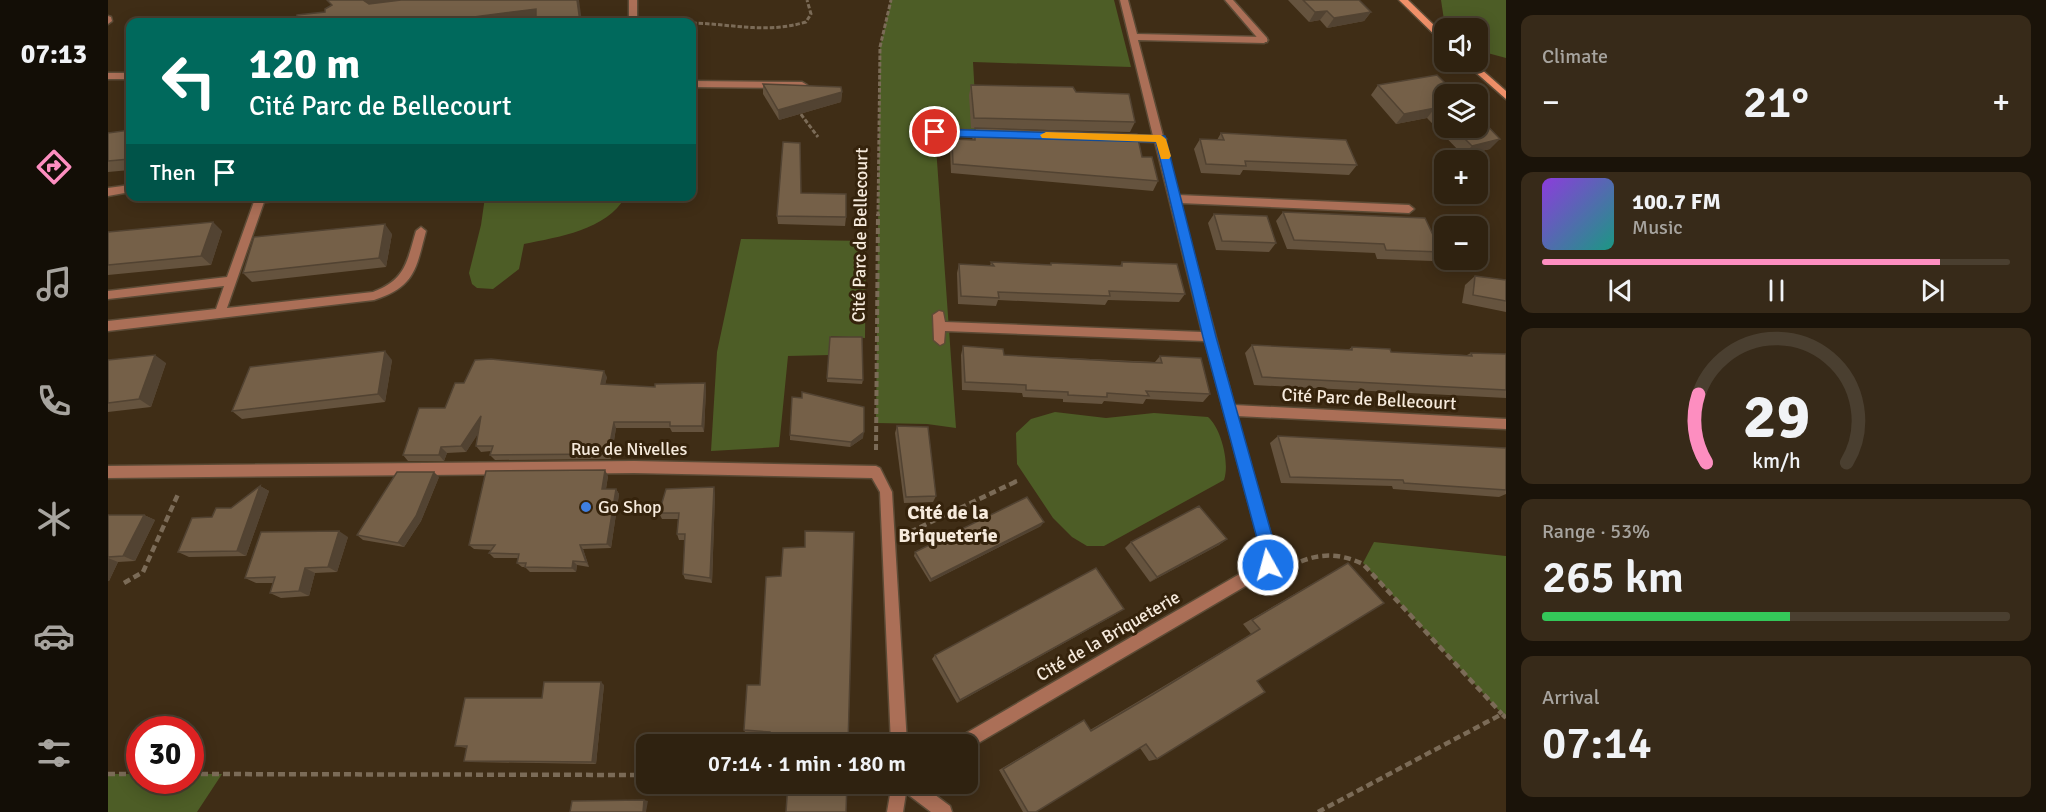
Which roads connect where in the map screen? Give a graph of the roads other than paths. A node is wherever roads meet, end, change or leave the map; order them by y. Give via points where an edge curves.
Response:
1 (633, 0) edge
2 (1124, 0) edge
3 (1229, 0) edge
4 (1403, 0) edge
5 (633, 18) edge
6 (1434, 29) edge
7 (1133, 37) junction
8 (1479, 72) edge
9 (108, 76) edge
10 (126, 76) edge
11 (696, 84) edge
12 (801, 85) edge
13 (1506, 96) edge
14 (934, 121) dead end
15 (935, 132) junction
16 (1000, 134) edge
17 (1115, 137) edge
18 (1161, 139) junction
19 (936, 144) dead end
20 (126, 190) edge
21 (108, 192) edge
22 (1176, 199) junction
23 (259, 201) edge
24 (1409, 209) dead end
25 (421, 231) dead end
26 (231, 281) junction
27 (108, 295) edge
28 (220, 313) junction
29 (108, 326) edge
30 (1209, 337) junction
31 (940, 340) dead end
32 (1231, 410) junction
33 (1506, 424) edge
34 (108, 472) edge
35 (898, 734) edge
36 (978, 734) edge
37 (898, 794) edge
38 (920, 794) edge
39 (895, 812) edge
40 (944, 812) edge

1 - 5 street
2 - 7 street
3 - 7 street via 1264,40
4 - 6 main road
7 - 18 street
8 - 13 main road
9 - 10 street
11 - 12 street
14 - 15 street
15 - 16 street
15 - 19 street
17 - 18 street
18 - 22 street
20 - 21 street
22 - 24 street
22 - 30 street
23 - 26 street
25 - 28 street via 410,272 390,291
26 - 27 street
26 - 28 street
28 - 29 street
30 - 31 street via 939,320
30 - 32 street
32 - 33 street, Cité Parc de Bellecourt
32 - 36 street, Cité de la Briqueterie via 1270,557 1268,565
34 - 35 street, Rue de Nivelles via 634,467 876,472 886,492
37 - 39 street
38 - 40 street

